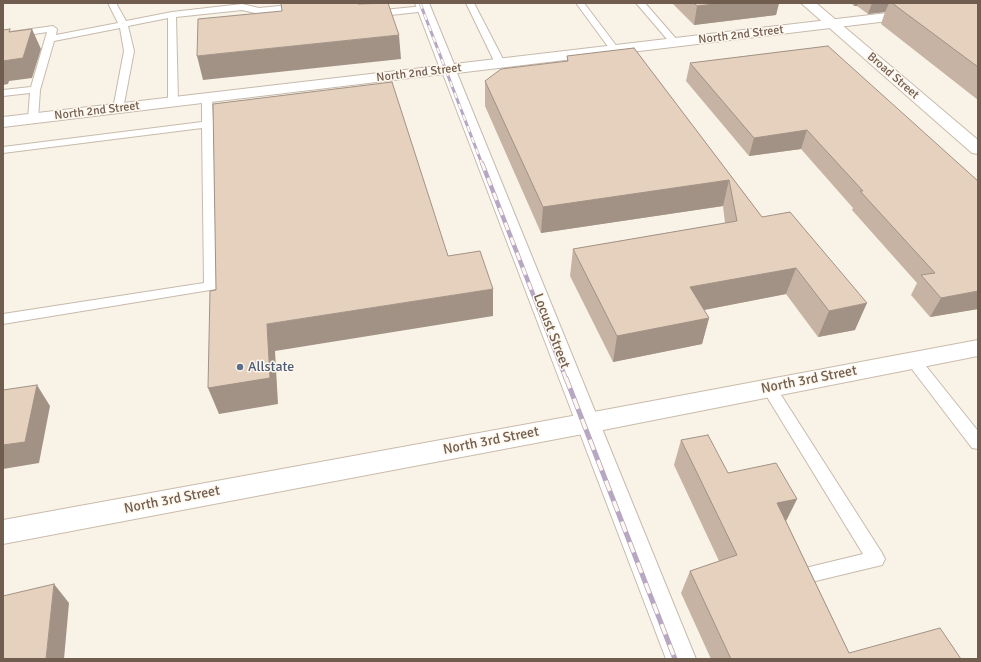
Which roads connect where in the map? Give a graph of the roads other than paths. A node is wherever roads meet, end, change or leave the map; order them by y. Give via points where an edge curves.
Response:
1 (112, 3) edge
2 (470, 3) edge
3 (580, 3) edge
4 (640, 3) edge
5 (808, 3) edge
6 (423, 6) edge
7 (306, 7) edge
8 (925, 13) edge
9 (367, 14) edge
10 (172, 15) junction
11 (122, 24) junction
12 (834, 25) junction
13 (3, 36) edge
14 (50, 39) junction
15 (675, 43) junction
16 (615, 50) junction
17 (500, 63) junction
18 (448, 69) junction
19 (35, 90) junction
20 (3, 93) edge
21 (208, 98) junction
22 (173, 102) junction
23 (118, 108) junction
24 (33, 118) junction
25 (3, 122) edge
26 (224, 122) edge
27 (208, 124) junction
28 (978, 148) edge
29 (3, 150) edge
30 (3, 319) edge
31 (978, 348) edge
32 (913, 360) junction
33 (769, 388) junction
34 (587, 423) junction
35 (978, 443) edge
36 (3, 532) edge
37 (803, 576) edge
38 (681, 659) edge

1 - 11 lane
2 - 17 lane
3 - 16 lane
4 - 15 lane
5 - 12 street, Broad Street
6 - 9 lane
6 - 18 street, Locust Street
7 - 10 lane via 260,14 242,7
8 - 12 street, North 2nd Street
10 - 11 lane
10 - 22 lane
11 - 14 lane
11 - 23 lane via 129,51
12 - 15 street, North 2nd Street
12 - 28 street, Broad Street
13 - 14 lane via 53,29
14 - 19 lane
15 - 16 street, North 2nd Street
16 - 17 street, North 2nd Street
17 - 18 street, North 2nd Street
18 - 21 street, North 2nd Street
18 - 34 street, Locust Street
19 - 20 lane
19 - 24 lane
21 - 22 street, North 2nd Street
21 - 27 lane
22 - 23 street, North 2nd Street
23 - 24 street, North 2nd Street
24 - 25 street, North 2nd Street
26 - 27 lane
27 - 29 lane
27 - 30 lane via 211,286
31 - 32 street, North 3rd Street
32 - 33 street, North 3rd Street
32 - 35 lane
33 - 34 street, North 3rd Street
33 - 37 lane via 876,559
34 - 36 street, North 3rd Street
34 - 38 street, Locust Street

